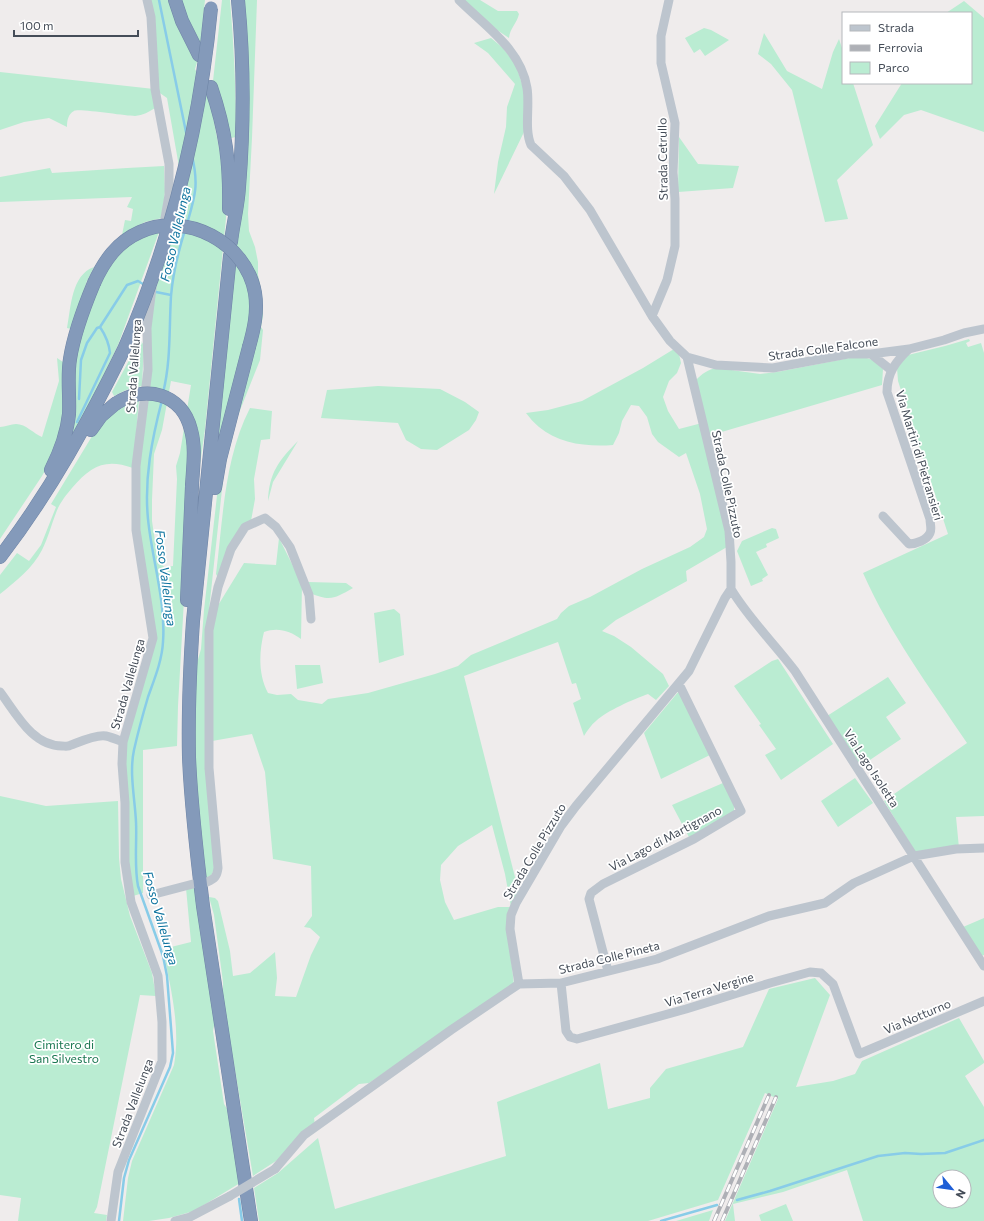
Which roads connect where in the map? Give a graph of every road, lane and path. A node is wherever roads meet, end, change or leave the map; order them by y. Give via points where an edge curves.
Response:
1 (147, 0) edge
2 (175, 0) edge
3 (238, 0) edge
4 (459, 0) edge
5 (669, 0) edge
6 (211, 4) edge
7 (199, 55) dead end
8 (211, 87) dead end
9 (230, 256) dead end
10 (652, 316) junction
11 (984, 329) edge
12 (909, 349) junction
13 (871, 354) junction
14 (687, 357) junction
15 (891, 370) junction
16 (60, 469) junction
17 (44, 494) junction
18 (883, 516) dead end
19 (204, 518) junction
20 (0, 557) edge
21 (731, 589) junction
22 (311, 619) dead end
23 (191, 652) junction
24 (679, 684) junction
25 (0, 692) edge
26 (123, 742) junction
27 (984, 848) edge
28 (914, 856) junction
29 (207, 882) dead end
30 (193, 884) dead end
31 (151, 895) dead end
32 (984, 966) edge
33 (608, 972) junction
34 (561, 983) junction
35 (519, 984) junction
36 (984, 1001) edge
37 (859, 1054) joint
38 (111, 1221) edge
39 (175, 1221) edge
40 (251, 1221) edge

1 - 26 street, Strada Vallelunga via 151,17 155,89 169,164 169,195 147,328 148,370 136,466 136,530 153,638
2 - 7 highway
3 - 8 highway via 242,54 242,118 239,188 231,239 227,148
4 - 10 street via 499,38 518,62 527,88 531,145 564,176 590,210
5 - 10 street, Strada Cetrullo via 660,43 661,63 674,123 675,246 667,280
6 - 16 highway, bridge via 201,88 180,186 149,286 125,347
9 - 19 highway
10 - 14 street via 670,341
11 - 12 street, Strada Colle Falcone
12 - 13 street, Strada Colle Falcone
12 - 15 street, Via Martiri di Pietransieri
13 - 14 street, Strada Colle Falcone via 848,354 773,368 716,365
13 - 15 street
14 - 21 street, Strada Colle Pizzuto via 728,530
15 - 18 street, Via Martiri di Pietransieri via 887,392 930,519 931,531 923,540 909,544
16 - 17 highway
16 - 23 highway, bridge via 72,461 101,416 115,404 132,395 148,393 164,397 180,408 188,420 194,452 184,644
17 - 19 highway, bridge via 43,484 57,458 67,426 71,352 94,282 108,256 139,232 179,225 205,233 234,252 251,279 255,292 256,314 249,347 217,472 212,510
17 - 20 highway
19 - 23 highway
21 - 24 street, Strada Colle Pizzuto via 699,653
21 - 28 street, Via Lago Isoletta via 741,607 780,650 795,671
22 - 29 street via 309,595 304,581 290,547 276,527 265,518 245,526 231,549 218,587 209,630 209,768 218,868 217,875
23 - 40 highway via 190,758 197,854
24 - 33 street, Via Lago di Martignano via 741,811 694,839 590,893
24 - 35 street, Strada Colle Pizzuto via 561,826 516,903 511,915 510,929
25 - 26 street via 32,733 44,743 69,746 105,735
26 - 38 street, Strada Vallelunga via 125,862 131,902 158,976 162,1061 118,1172
27 - 28 street, Strada Colle Pineta via 956,849
28 - 32 street, Via Lago Isoletta
28 - 33 street, Strada Colle Pineta via 854,883 825,903 769,916 657,959
30 - 31 street
33 - 34 street, Strada Colle Pineta
34 - 35 street, Strada Colle Pineta
34 - 37 street, Via Terra Vergine via 566,1031 570,1037 577,1039 810,972 821,973 833,984
35 - 39 street, bridge via 304,1135 275,1169 190,1217
36 - 37 street, Via Notturno

